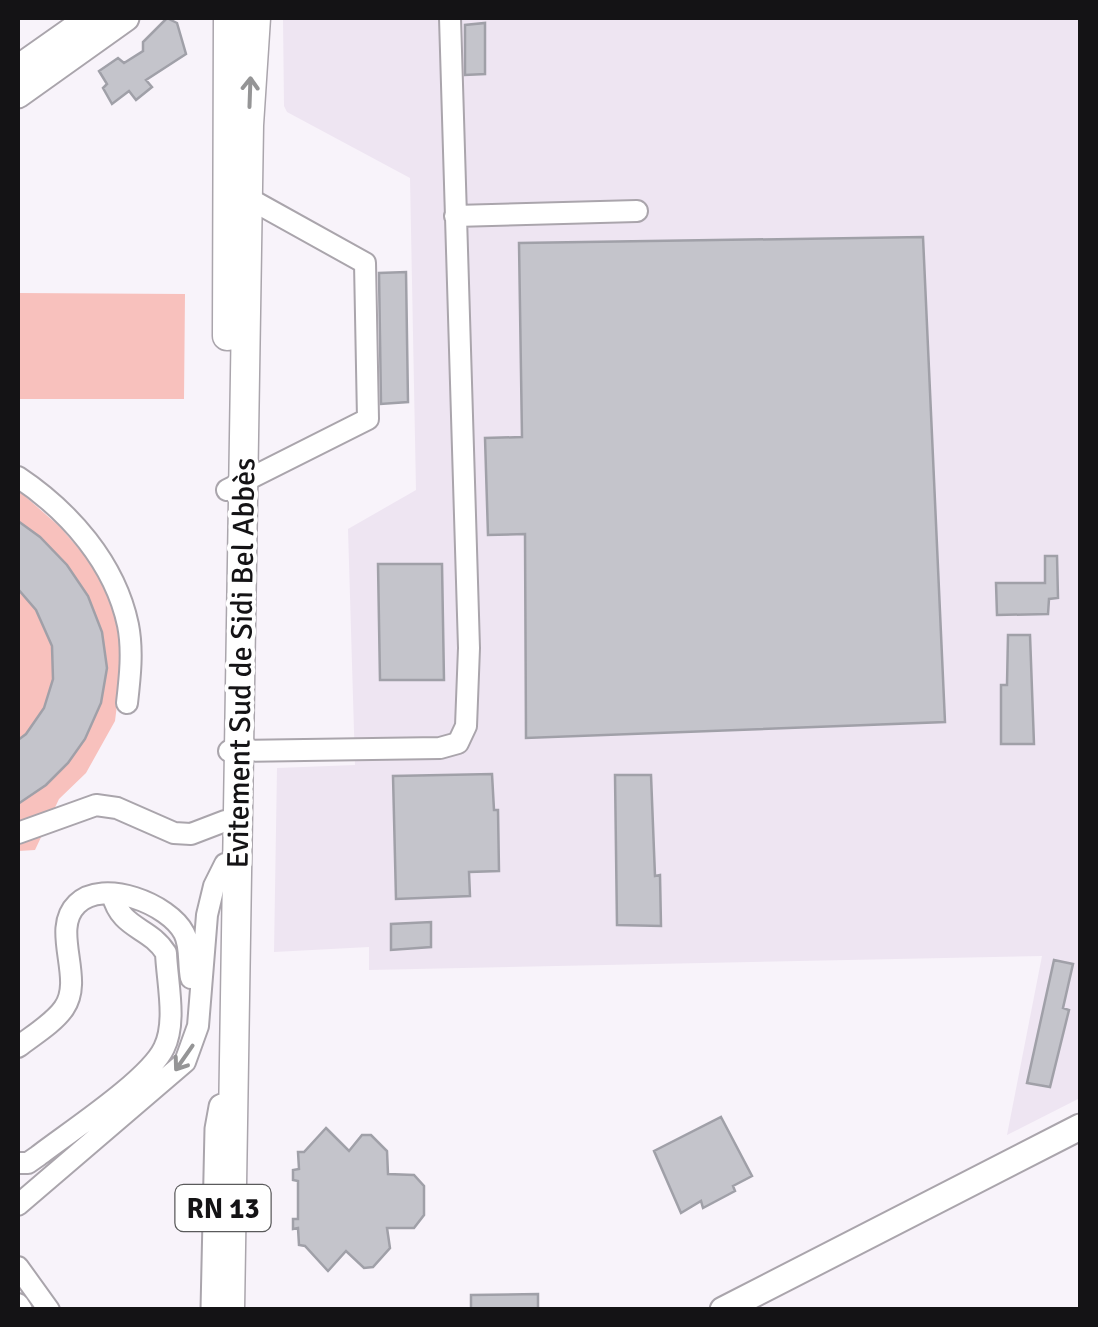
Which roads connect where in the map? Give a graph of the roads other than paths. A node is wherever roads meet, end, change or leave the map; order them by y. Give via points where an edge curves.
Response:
1 (126, 18) edge
2 (228, 18) edge
3 (256, 18) edge
4 (450, 18) edge
5 (86, 24) edge
6 (47, 61) junction
7 (18, 68) edge
8 (18, 95) edge
9 (238, 193) junction
10 (638, 211) dead end
11 (454, 216) junction
12 (18, 477) edge
13 (235, 486) junction
14 (127, 703) dead end
15 (233, 751) junction
16 (18, 833) edge
17 (230, 843) junction
18 (112, 894) junction
19 (200, 998) junction
20 (18, 1047) edge
21 (229, 1105) junction
22 (1080, 1127) edge
23 (18, 1163) edge
24 (18, 1204) edge
25 (18, 1267) edge
26 (49, 1310) edge
27 (214, 1310) edge
28 (222, 1310) edge
29 (230, 1310) edge
30 (238, 1310) edge
31 (723, 1310) edge

1 - 5 main road
2 - 9 highway, Evitement Sud de Sidi Bel Abbès
9 -> 3 highway, Evitement Sud de Sidi Bel Abbès
4 - 11 street
5 - 6 main road
6 - 7 main road
6 - 8 main road
9 - 13 highway, Evitement Sud de Sidi Bel Abbès
9 - 13 street via 365,263 368,418
10 - 11 street
11 - 15 street via 466,726 458,743 440,748
12 - 14 street via 72,524 115,583 128,626
13 - 15 highway, Evitement Sud de Sidi Bel Abbès
15 - 17 highway, Evitement Sud de Sidi Bel Abbès
16 - 17 street via 96,806 118,808 174,833
17 - 19 street via 207,916
17 - 21 highway, Evitement Sud de Sidi Bel Abbès
18 - 19 street via 147,902 177,924
18 - 20 street via 73,908 70,997
18 - 23 street via 116,912 166,954 165,1047 68,1133
19 -> 24 street via 185,1062
21 - 27 main road via 218,1130
21 - 28 highway, RN 13
21 - 29 highway, Evitement Sud de Sidi Bel Abbès
21 - 30 main road via 240,1134
22 - 31 main road
25 - 26 street

